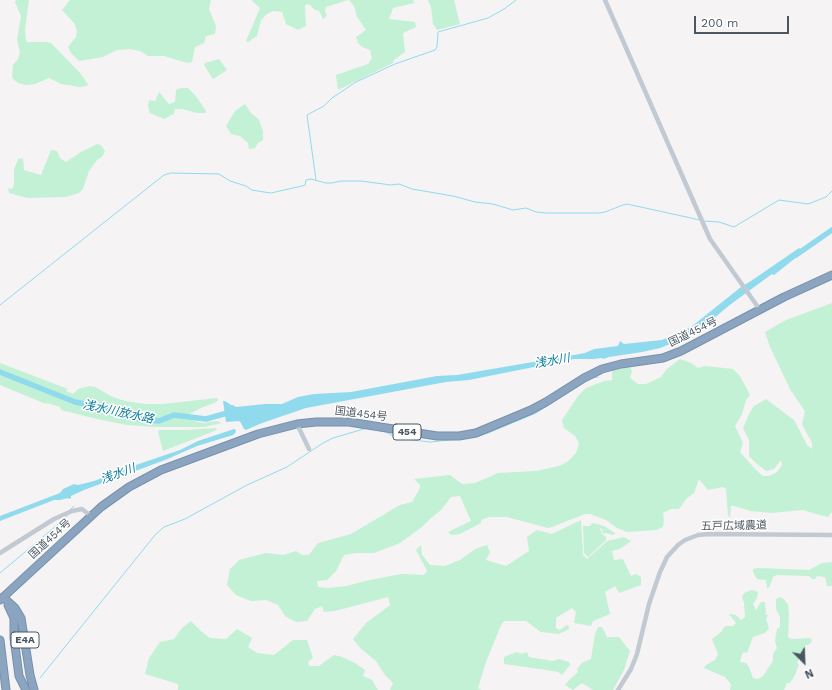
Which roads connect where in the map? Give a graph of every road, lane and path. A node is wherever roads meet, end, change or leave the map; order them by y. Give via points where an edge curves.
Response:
1 (605, 0) edge
2 (832, 275) edge
3 (760, 310) junction
4 (297, 424) junction
5 (309, 449) dead end
6 (91, 516) junction
7 (832, 534) edge
8 (0, 553) edge
9 (1, 598) edge
10 (0, 640) edge
11 (2, 661) edge
12 (5, 690) edge
13 (26, 690) edge
14 (34, 690) edge
15 (618, 690) edge

1 - 3 street via 710,239
2 - 3 highway, 国道454号 / 454
3 - 4 highway, 国道454号 / 454 via 672,355 597,371 531,410 476,432 459,436 437,436 349,422
4 - 5 street
4 - 6 highway, 国道454号 / 454 via 258,434 161,470 129,487
6 - 8 street via 82,509 72,511 54,519
6 - 9 highway, 国道454号 / 454
7 - 15 street, 五戸広域農道 via 709,534 698,535 678,545 667,557 660,572 631,669
9 - 13 highway, E4A via 14,618 18,672
9 - 14 highway, E4A via 12,605 21,618
10 - 11 highway, E4A
11 - 12 highway, E4A

